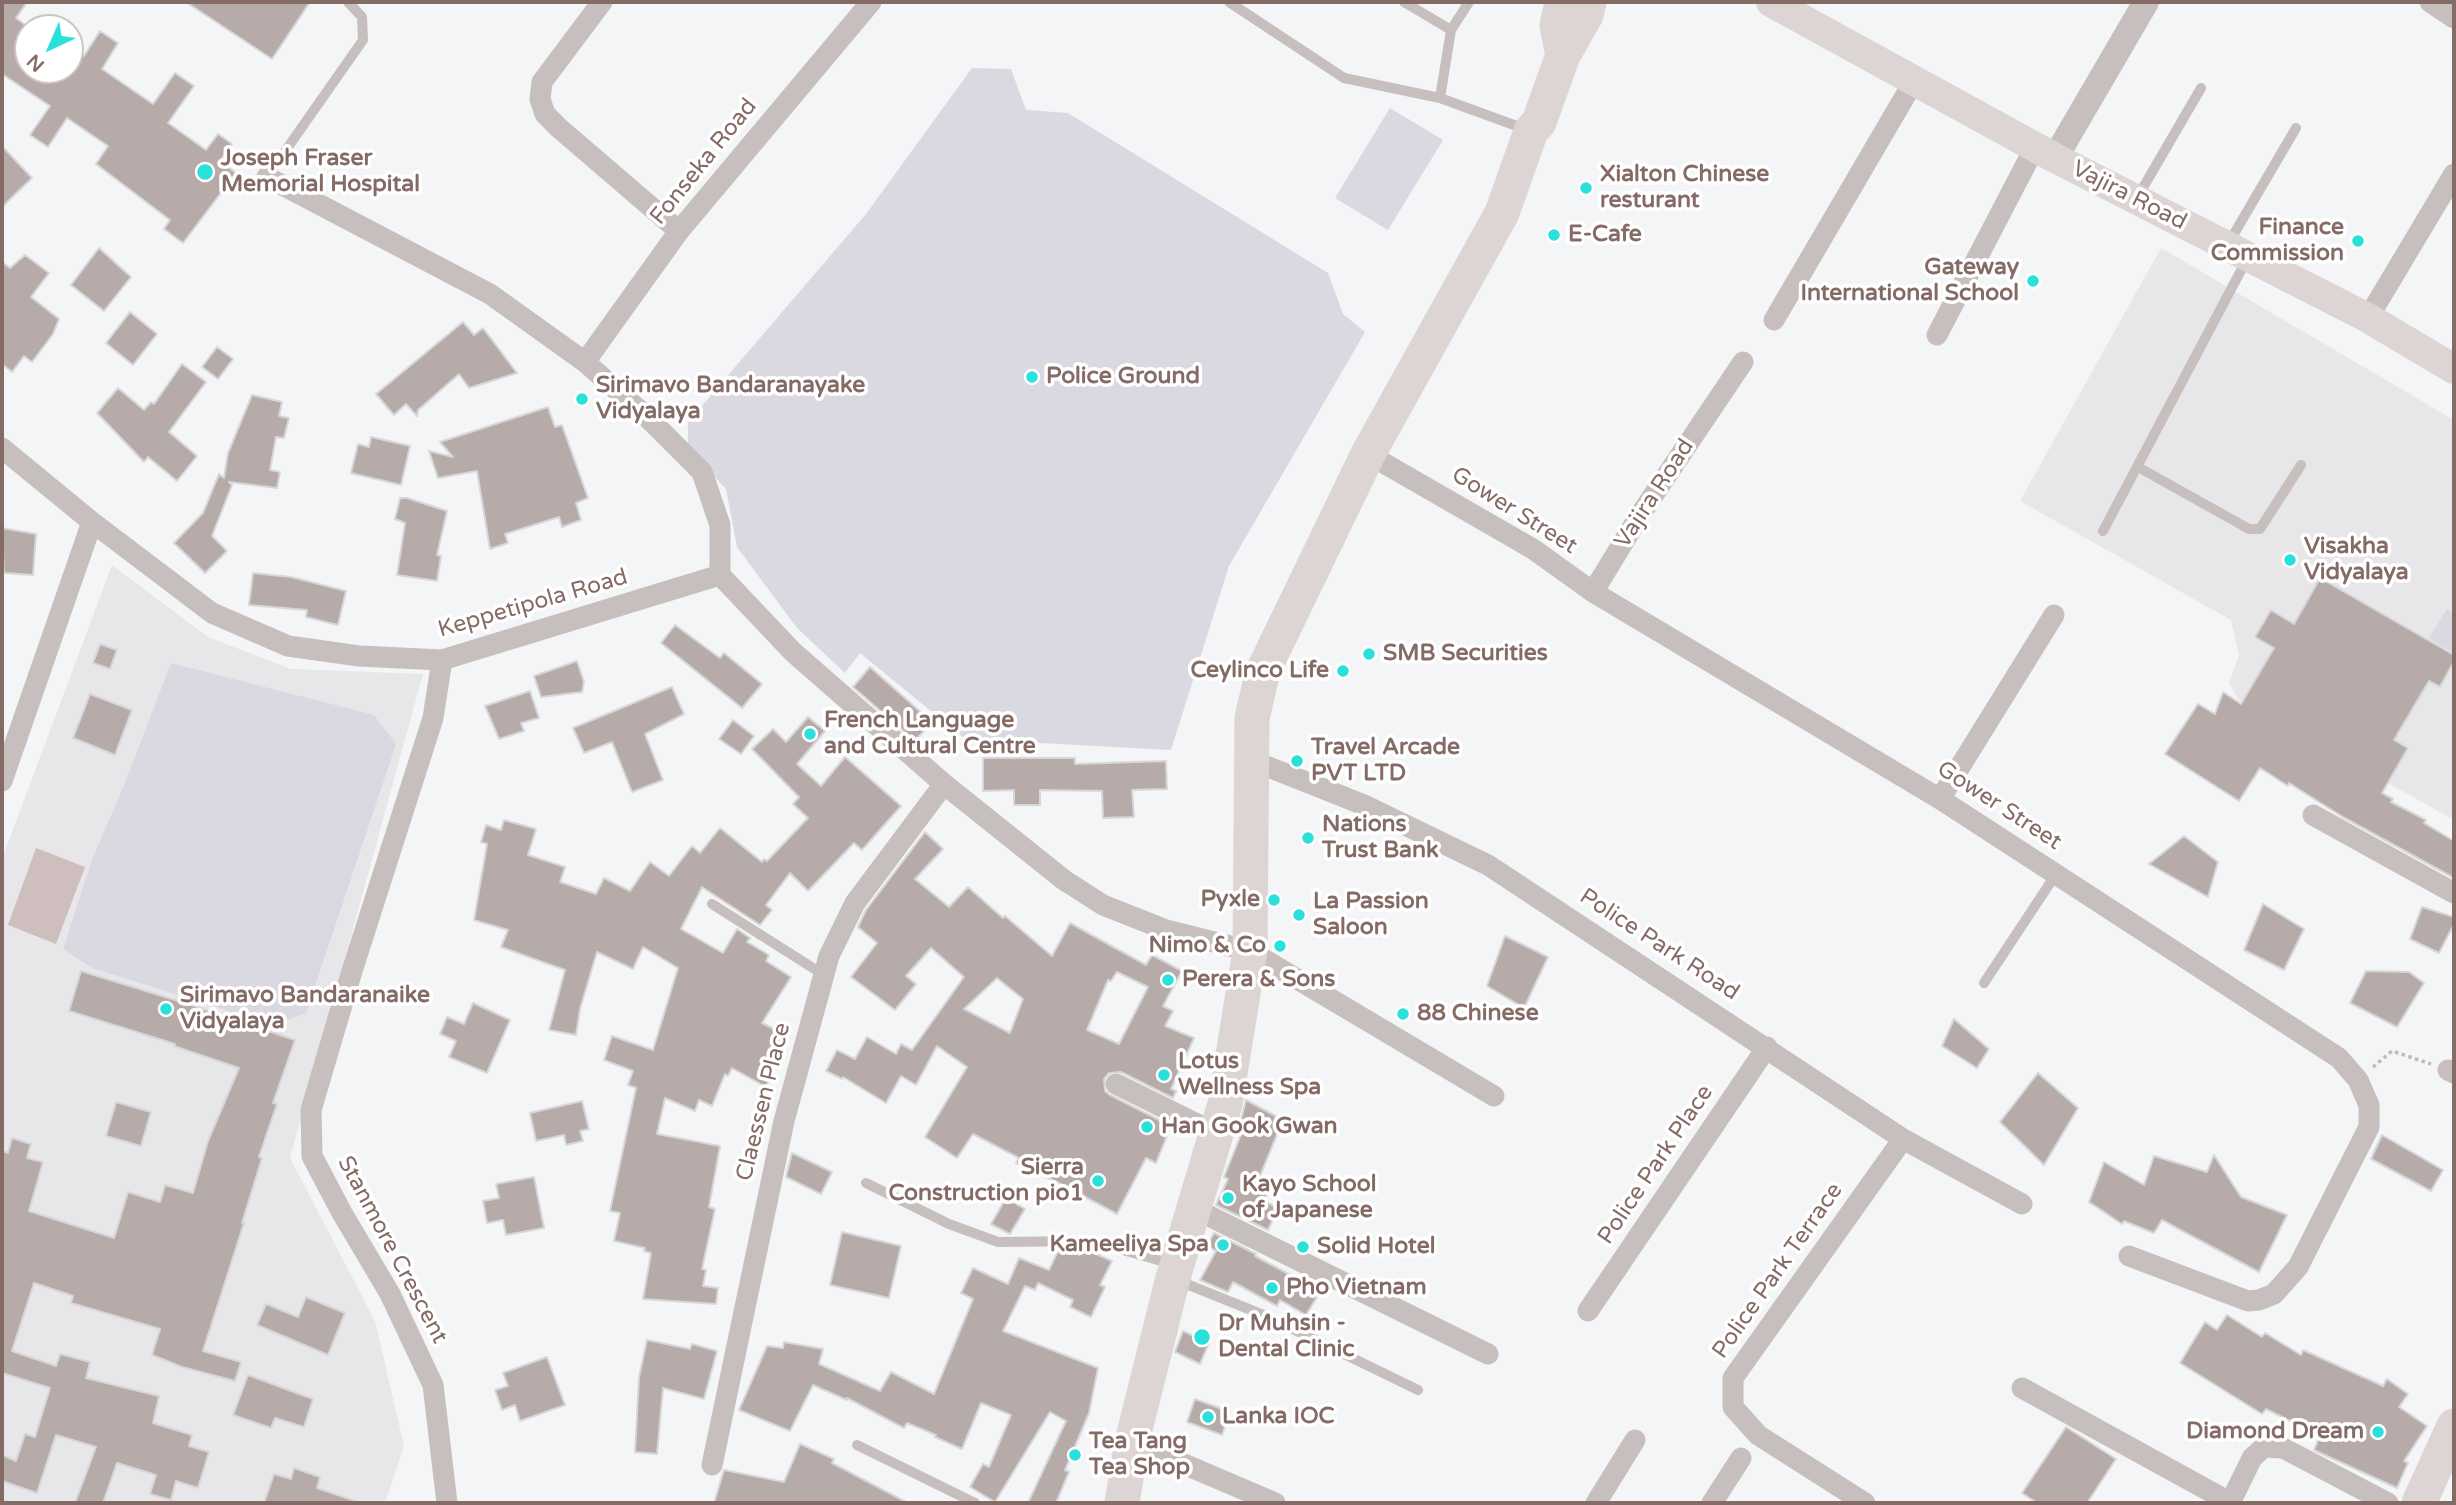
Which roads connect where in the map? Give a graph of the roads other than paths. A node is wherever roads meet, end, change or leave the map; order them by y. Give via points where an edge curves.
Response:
1 (348, 2) edge
2 (603, 2) edge
3 (871, 2) edge
4 (1229, 2) edge
5 (1404, 2) edge
6 (1469, 2) edge
7 (1562, 2) edge
8 (1589, 2) edge
9 (1772, 2) edge
10 (2146, 2) edge
11 (2430, 2) edge
12 (2454, 18) edge
13 (1451, 30) junction
14 (1563, 55) junction
15 (1914, 81) junction
16 (2202, 88) dead end
17 (1440, 98) junction
18 (2296, 128) dead end
19 (1531, 131) junction
20 (2045, 153) junction
21 (2454, 174) edge
22 (267, 177) joint
23 (2137, 198) junction
24 (679, 232) junction
25 (2238, 252) junction
26 (2368, 318) junction
27 (1774, 320) dead end
28 (1937, 335) dead end
29 (585, 362) junction
30 (1743, 362) dead end
31 (2454, 369) edge
32 (2, 448) edge
33 (1368, 454) junction
34 (2301, 465) dead end
35 (2138, 467) junction
36 (92, 522) junction
37 (2103, 531) dead end
38 (720, 575) junction
39 (1593, 592) junction
40 (2054, 615) dead end
41 (442, 660) junction
42 (1251, 760) junction
43 (2, 781) edge
44 (944, 784) junction
45 (1940, 799) junction
46 (2313, 816) dead end
47 (2056, 874) junction
48 (2454, 893) edge
49 (712, 904) dead end
50 (1250, 951) junction
51 (824, 975) junction
52 (1984, 983) dead end
53 (1767, 1047) junction
54 (1115, 1084) dead end
55 (1494, 1096) dead end
56 (1217, 1134) junction
57 (1903, 1139) junction
58 (866, 1183) dead end
59 (2022, 1205) dead end
60 (1195, 1209) junction
61 (2129, 1256) dead end
62 (1175, 1272) junction
63 (1588, 1311) dead end
64 (1488, 1354) dead end
65 (2022, 1388) dead end
66 (1418, 1390) dead end
67 (2454, 1426) edge
68 (1635, 1440) dead end
69 (1132, 1442) junction
70 (857, 1445) dead end
71 (1741, 1458) dead end
72 (712, 1465) dead end
73 (447, 1503) edge
74 (975, 1503) edge
75 (1122, 1503) edge
76 (1275, 1503) edge
77 (1596, 1503) edge
78 (1712, 1503) edge
79 (1865, 1503) edge
80 (2230, 1503) edge
81 (2388, 1503) edge
82 (2420, 1503) edge

1 - 22 lane via 362,17 363,40
2 - 24 street via 542,82 540,99 545,114 559,128
3 - 24 street, Fonseka Road
4 - 17 lane via 1344,78
5 - 13 lane
6 - 13 lane
7 - 14 highway via 1557,26
8 - 14 highway
9 - 15 main road, Vajira Road
10 - 20 street
11 - 12 street
13 - 17 lane
14 - 19 highway via 1539,122
15 - 20 main road, Vajira Road
15 - 27 street
16 - 23 lane
17 - 19 lane
18 - 25 lane
19 - 33 highway via 1502,213
20 - 23 main road, Vajira Road
20 - 28 street
21 - 26 street
22 - 29 street via 489,294
23 - 25 main road, Vajira Road
24 - 29 street, Fonseka Road
25 - 26 main road, Vajira Road
25 - 35 lane
26 - 31 main road, Vajira Road
29 - 38 street via 702,472 720,525
30 - 39 street, Vajira Road
32 - 36 street, Keppetipola Road
33 - 39 street, Gower Street via 1533,549
33 - 42 highway via 1263,671 1252,718
34 - 35 lane via 2260,529 2249,529
35 - 37 lane
36 - 41 street, Keppetipola Road via 212,613 288,646 359,656
36 - 43 street
38 - 41 street, Keppetipola Road
38 - 44 street via 793,652
39 - 45 street, Gower Street
40 - 45 street
41 - 73 street, Stanmore Crescent via 433,718 311,1110 312,1156 390,1294 433,1385
42 - 50 highway
42 - 53 street, Police Park Road via 1364,805 1488,865
44 - 50 street via 1064,880 1103,905 1166,930
44 - 51 street, Claessen Place via 855,903
45 - 47 street, Gower Street
46 - 48 street
47 - 52 lane
47 - 61 street, Gower Street via 2339,1058 2358,1080 2369,1105 2369,1127 2298,1267 2274,1294 2248,1301
49 - 51 lane
50 - 55 street
50 - 56 highway
51 - 72 street, Claessen Place via 784,1121
53 - 57 street, Police Park Road
53 - 63 street, Police Park Place
54 - 56 street
56 - 60 highway
57 - 59 street, Police Park Road
57 - 79 street, Police Park Terrace via 1733,1378 1733,1407 1758,1435
58 - 62 lane via 949,1224 998,1242 1091,1241
60 - 62 highway
60 - 64 street
62 - 66 lane
62 - 69 highway
65 - 80 street
67 - 82 highway
68 - 77 street
69 - 75 highway
69 - 76 street
70 - 74 lane
71 - 78 street
80 - 81 street via 2252,1458 2264,1447 2283,1448

